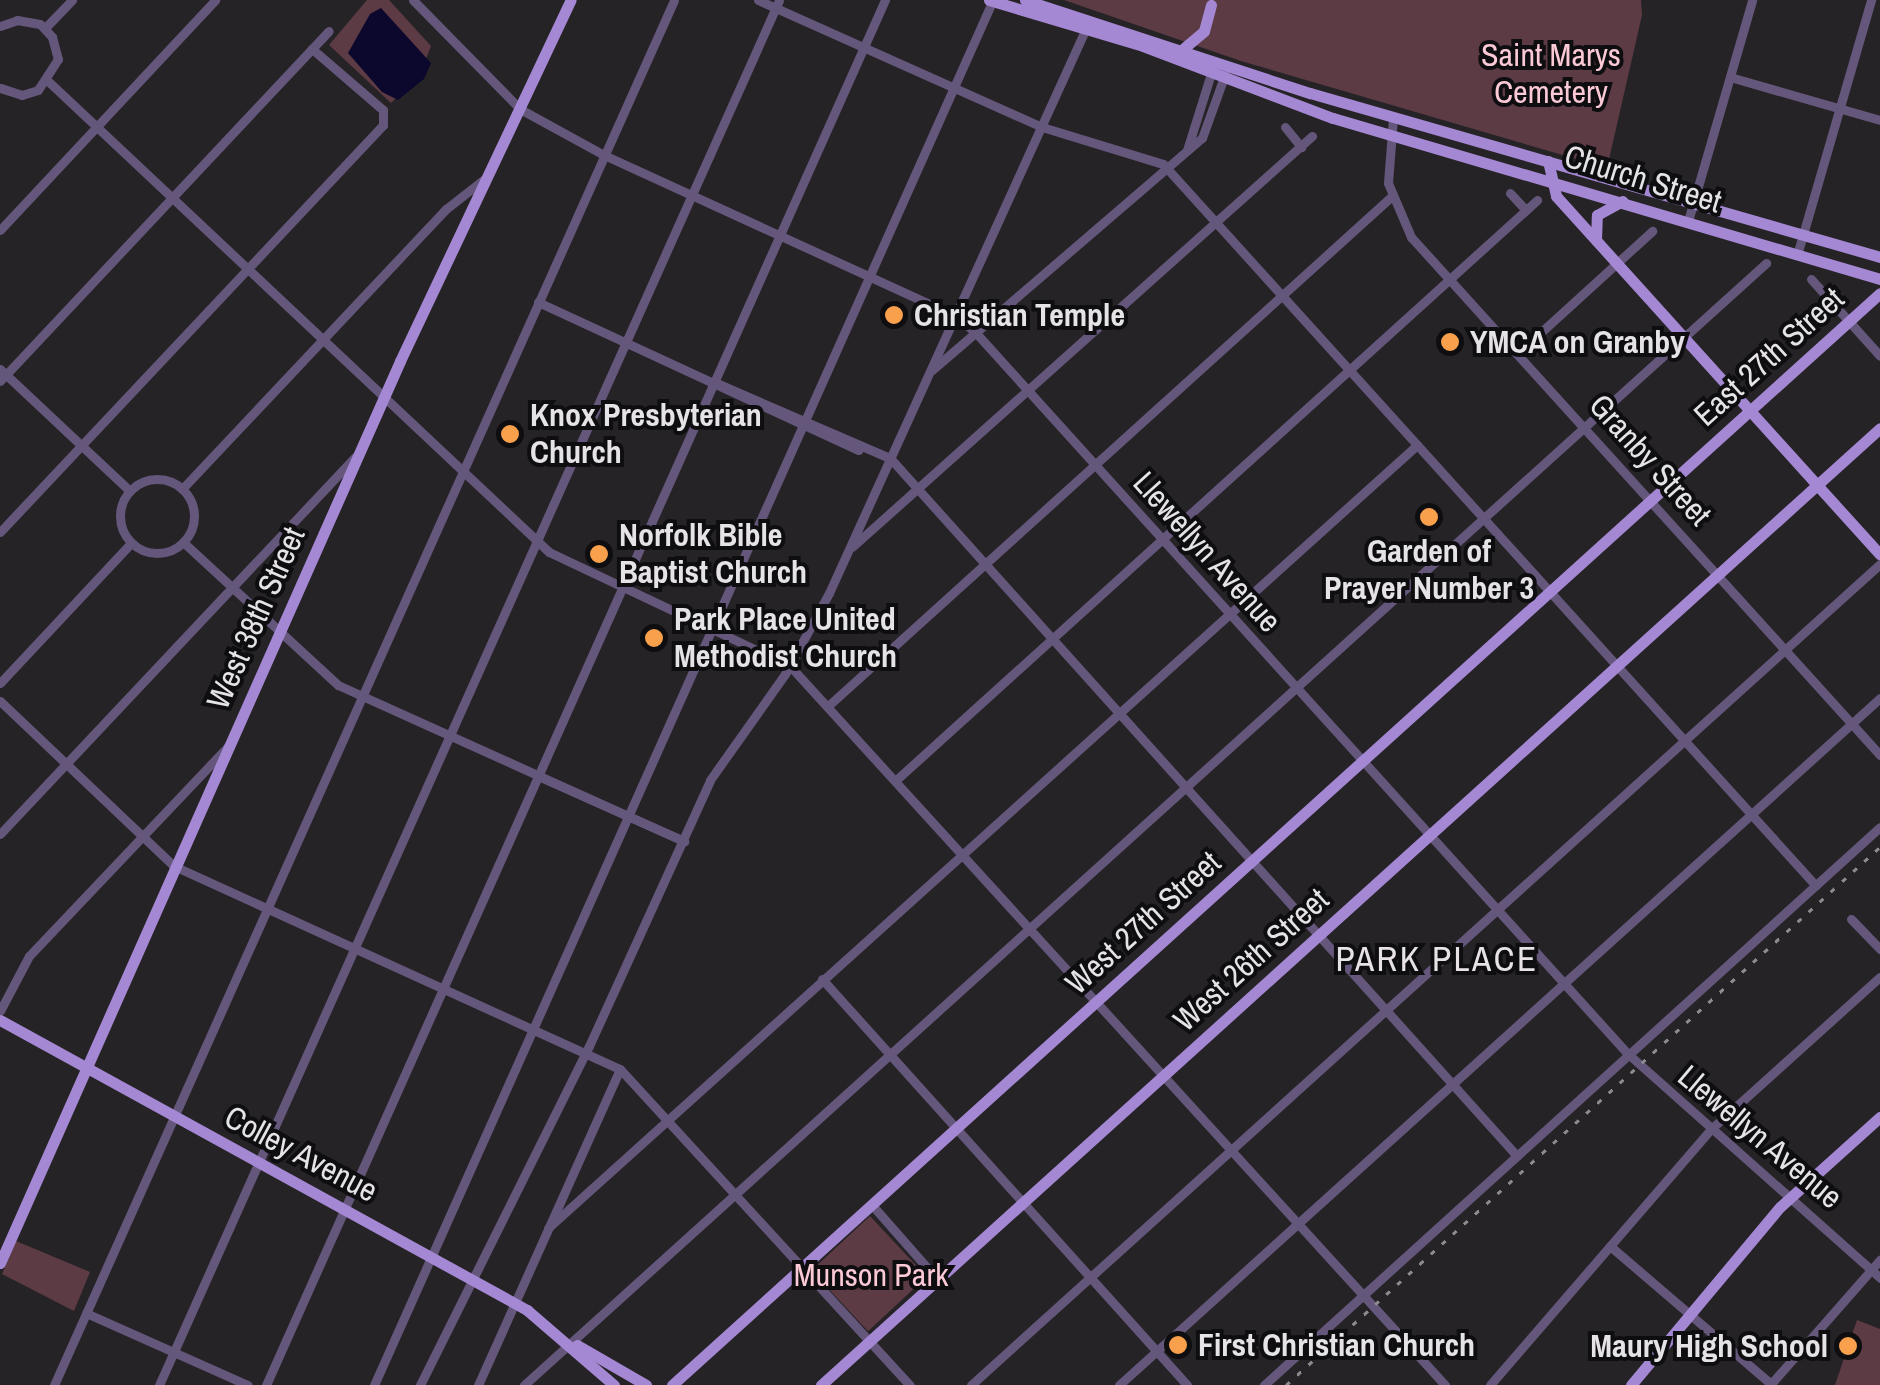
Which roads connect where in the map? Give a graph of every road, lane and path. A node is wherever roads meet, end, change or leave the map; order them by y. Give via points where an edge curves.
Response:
1 (72, 0) edge
2 (214, 0) edge
3 (412, 0) edge
4 (571, 0) edge
5 (674, 0) edge
6 (758, 0) edge
7 (885, 0) edge
8 (992, 0) edge
9 (1025, 0) edge
10 (1752, 0) edge
11 (1871, 0) edge
12 (778, 4) edge
13 (1210, 5) dead end
14 (1088, 24) junction
15 (0, 26) edge
16 (45, 28) junction
17 (329, 31) dead end
18 (864, 47) junction
19 (1184, 48) junction
20 (312, 49) junction
21 (1221, 62) junction
22 (1218, 76) junction
23 (1730, 77) junction
24 (49, 82) junction
25 (954, 87) junction
26 (0, 88) edge
27 (520, 108) junction
28 (1840, 109) junction
29 (1393, 118) junction
30 (1880, 120) edge
31 (1042, 126) junction
32 (96, 127) junction
33 (1286, 127) dead end
34 (1389, 134) junction
35 (1312, 136) dead end
36 (1301, 147) junction
37 (604, 155) junction
38 (1548, 162) junction
39 (1170, 170) junction
40 (484, 180) junction
41 (1548, 180) junction
42 (1510, 193) dead end
43 (691, 194) junction
44 (1391, 197) junction
45 (171, 198) junction
46 (1537, 200) dead end
47 (1622, 201) junction
48 (1693, 204) junction
49 (1526, 210) junction
50 (1688, 221) junction
51 (1216, 222) junction
52 (0, 230) edge
53 (1652, 231) dead end
54 (781, 235) junction
55 (1803, 235) junction
56 (1596, 240) junction
57 (1797, 255) junction
58 (1880, 257) edge
59 (1617, 264) junction
60 (1766, 264) dead end
61 (247, 269) junction
62 (870, 274) junction
63 (1811, 279) dead end
64 (1450, 280) junction
65 (1880, 280) edge
66 (1880, 293) edge
67 (1283, 296) junction
68 (538, 302) junction
69 (956, 316) junction
70 (1849, 322) junction
71 (976, 333) junction
72 (1684, 337) junction
73 (323, 340) junction
74 (626, 341) junction
75 (1517, 354) junction
76 (1880, 356) edge
77 (1350, 371) junction
78 (930, 372) junction
79 (2, 375) edge
80 (714, 382) junction
81 (1028, 391) junction
82 (384, 397) junction
83 (1751, 410) junction
84 (804, 421) junction
85 (1583, 428) junction
86 (1880, 428) edge
87 (1417, 444) junction
88 (81, 446) junction
89 (360, 452) junction
90 (889, 462) junction
91 (1096, 466) junction
92 (462, 470) junction
93 (1818, 484) junction
94 (182, 489) junction
95 (130, 491) junction
96 (916, 492) junction
97 (1650, 502) junction
98 (1483, 518) junction
99 (0, 532) edge
100 (1162, 539) junction
101 (537, 540) junction
102 (183, 542) junction
103 (131, 544) junction
104 (850, 548) junction
105 (1880, 554) edge
106 (1880, 564) edge
107 (983, 566) junction
108 (1716, 576) junction
109 (232, 586) junction
110 (623, 588) junction
111 (1551, 592) junction
112 (1229, 614) junction
113 (712, 628) junction
114 (280, 632) junction
115 (1050, 641) junction
116 (1784, 650) junction
117 (790, 666) junction
118 (1617, 666) junction
119 (0, 683) edge
120 (1296, 688) junction
121 (362, 696) junction
122 (1880, 698) edge
123 (0, 701) edge
124 (828, 706) junction
125 (1117, 715) junction
126 (1851, 724) junction
127 (449, 736) junction
128 (1684, 740) junction
129 (229, 745) junction
130 (1880, 755) edge
131 (1362, 762) junction
132 (66, 764) junction
133 (538, 776) junction
134 (895, 781) junction
135 (1184, 789) junction
136 (1751, 813) junction
137 (628, 815) junction
138 (1880, 828) edge
139 (0, 834) edge
140 (142, 835) junction
141 (1430, 836) junction
142 (684, 841) junction
143 (962, 854) junction
144 (1251, 862) junction
145 (174, 866) junction
146 (1816, 886) junction
147 (266, 910) junction
148 (1496, 910) junction
149 (1851, 919) dead end
150 (1029, 929) junction
151 (1317, 937) junction
152 (1880, 949) edge
153 (354, 950) junction
154 (1880, 977) edge
155 (822, 979) junction
156 (1563, 983) junction
157 (442, 990) junction
158 (1097, 1002) junction
159 (0, 1011) edge
160 (1384, 1011) junction
161 (0, 1020) edge
162 (532, 1030) junction
163 (584, 1053) junction
164 (1627, 1054) junction
165 (890, 1055) junction
166 (86, 1066) junction
167 (620, 1069) junction
168 (1164, 1076) junction
169 (1451, 1085) junction
170 (174, 1116) junction
171 (1880, 1116) edge
172 (670, 1118) junction
173 (956, 1128) junction
174 (1711, 1129) junction
175 (1230, 1150) junction
176 (1516, 1156) junction
177 (258, 1162) junction
178 (736, 1193) junction
179 (1792, 1198) junction
180 (1024, 1203) junction
181 (872, 1205) junction
182 (345, 1209) junction
183 (1298, 1224) junction
184 (548, 1228) junction
185 (1610, 1246) junction
186 (431, 1257) junction
187 (0, 1262) edge
188 (1878, 1265) edge
189 (804, 1267) junction
190 (1090, 1277) junction
191 (1880, 1278) edge
192 (472, 1279) junction
193 (938, 1280) junction
194 (1360, 1295) junction
195 (515, 1303) junction
196 (86, 1312) junction
197 (1690, 1315) junction
198 (870, 1341) junction
199 (572, 1342) junction
200 (1156, 1351) junction
201 (174, 1352) junction
202 (1771, 1384) edge
203 (54, 1385) edge
204 (159, 1385) edge
205 (248, 1385) edge
206 (266, 1385) edge
207 (374, 1385) edge
208 (420, 1385) edge
209 (478, 1385) edge
210 (524, 1385) edge
211 (614, 1385) edge
212 (646, 1385) edge
213 (672, 1385) edge
214 (821, 1385) edge
215 (910, 1385) edge
216 (970, 1385) edge
217 (1119, 1385) edge
218 (1188, 1385) edge
219 (1264, 1385) edge
220 (1446, 1385) edge
221 (1490, 1385) edge
222 (1631, 1385) edge

1 - 16 street
2 - 32 street
3 - 27 street, Llewellyn Avenue
4 - 27 main road, West 38th Street
5 - 37 street
6 - 12 street
7 - 18 street
8 - 14 main road
8 - 25 street
9 - 14 main road
10 - 23 street
11 - 28 street
12 - 18 street
12 - 43 street
13 - 19 main road via 1202,34
14 - 19 main road
14 - 22 main road
14 - 31 street
15 - 16 street via 25,20
16 - 24 street via 58,51
17 - 20 street
18 - 25 street
18 - 54 street
19 - 21 main road
20 - 45 street
20 - 61 street via 342,70 386,120
21 - 22 street
21 - 29 main road
22 - 34 main road
22 - 39 street via 1186,153
23 - 28 street
23 - 48 street
24 - 26 street via 30,94
24 - 32 street
25 - 31 street
25 - 62 street
27 - 37 street, Llewellyn Avenue
27 - 40 main road, West 38th Street
28 - 30 street
28 - 55 street
29 - 34 street, Granby Street
29 - 38 main road, Church Street
31 - 39 street
31 - 69 street
32 - 45 street
32 - 52 street
33 - 36 street
34 - 41 main road, Church Street
34 - 44 street, Granby Street
35 - 36 street
36 - 51 street
37 - 43 street, Llewellyn Avenue
37 - 68 street
38 - 41 main road
38 - 48 main road, Church Street
39 - 51 street
39 - 71 street
40 - 73 street via 472,183
40 - 82 main road, West 38th Street
41 - 47 main road, Church Street
41 - 56 main road
42 - 49 street
43 - 54 street, Llewellyn Avenue
43 - 74 street
44 - 64 street, Granby Street via 1411,238
44 - 67 street
45 - 61 street
45 - 79 street
46 - 49 street
47 - 50 main road, Church Street
47 - 56 main road via 1598,215
48 - 50 street
48 - 55 main road, Church Street
49 - 64 street
50 - 57 main road, Church Street
51 - 67 street
51 - 81 street
53 - 59 street
54 - 62 street, Llewellyn Avenue
54 - 80 street
55 - 57 street
55 - 58 main road, Church Street
56 - 59 main road
57 - 65 main road, Church Street
59 - 72 main road
59 - 75 street
60 - 72 street
61 - 73 street
61 - 88 street
62 - 69 street, Llewellyn Avenue
62 - 84 street
63 - 70 street
64 - 75 street, Granby Street
64 - 77 street
66 - 70 main road, East 27th Street
67 - 77 street
67 - 91 street
68 - 74 street
68 - 92 street
69 - 71 street, Llewellyn Avenue
69 - 78 street
70 - 76 street
70 - 83 main road, East 27th Street
71 - 78 street
71 - 81 street, Llewellyn Avenue
72 - 83 main road
72 - 85 street
73 - 82 street
73 - 94 street
74 - 80 street
74 - 101 street
75 - 85 street, Granby Street
77 - 87 street
77 - 100 street
78 - 90 street
79 - 88 street
80 - 84 street
80 - 110 street
81 - 91 street, Llewellyn Avenue
81 - 96 street
82 - 89 main road, West 38th Street
82 - 92 street
83 - 93 main road
83 - 97 main road, East 27th Street
84 - 90 street
84 - 113 street
85 - 97 street, Granby Street
85 - 98 street
86 - 93 main road, West 26th Street
87 - 98 street
87 - 112 street
88 - 95 street
88 - 99 street
89 - 109 street
89 - 114 main road, West 38th Street
90 - 96 street
90 - 104 street
91 - 100 street, Llewellyn Avenue
91 - 107 street
92 - 101 street
92 - 121 street
93 - 105 main road
93 - 108 main road, West 26th Street
94 - 95 street via 152,480
94 - 102 street via 194,511
95 - 103 street via 120,513
96 - 104 street
96 - 107 street
97 - 108 street, Granby Street
97 - 111 main road, West 27th Street
98 - 111 street
98 - 120 street
100 - 112 street, Llewellyn Avenue
100 - 115 street
101 - 110 street
101 - 127 street
102 - 103 street via 153,554
102 - 109 street
103 - 119 street
104 - 117 street
106 - 116 street
107 - 115 street
107 - 124 street
108 - 116 street, Granby Street
108 - 118 main road, West 26th Street
109 - 114 street
109 - 132 street
110 - 113 street
110 - 133 street
111 - 118 street
111 - 131 main road, West 27th Street
112 - 120 street, Llewellyn Avenue
112 - 125 street
113 - 117 street
113 - 137 street
114 - 121 street via 332,681
114 - 129 main road, West 38th Street
115 - 125 street
115 - 134 street
116 - 126 street, Granby Street
116 - 128 street
117 - 124 street
117 - 142 street via 721,760
118 - 128 street
118 - 141 main road, West 26th Street
120 - 131 street, Llewellyn Avenue
120 - 135 street
121 - 127 street
121 - 147 street
122 - 126 street
123 - 132 street
124 - 134 street
125 - 135 street
125 - 143 street
126 - 130 street, Granby Street
126 - 136 street
127 - 133 street
127 - 153 street
128 - 136 street
128 - 148 street
129 - 140 street
129 - 145 main road, West 38th Street
131 - 141 street, Llewellyn Avenue
131 - 144 main road, West 27th Street
132 - 139 street
132 - 140 street
133 - 137 street
133 - 157 street
134 - 143 street
135 - 144 street
135 - 150 street
136 - 146 street
136 - 156 street
137 - 142 street
137 - 162 street
138 - 146 street
140 - 145 street
140 - 159 street via 30,956
141 - 148 street, Llewellyn Avenue
141 - 151 main road, West 26th Street
142 - 163 street
143 - 150 street
143 - 155 street
144 - 151 street
144 - 158 main road, West 27th Street
145 - 147 street
145 - 166 main road, West 38th Street
146 - 164 street
147 - 153 street
147 - 170 street
148 - 156 street, Llewellyn Avenue
148 - 160 street
149 - 152 street
150 - 158 street
150 - 165 street
151 - 160 street
151 - 168 main road, West 26th Street
153 - 157 street
153 - 177 street
154 - 174 street
155 - 165 street
155 - 172 street
156 - 164 street, Llewellyn Avenue
156 - 169 street
157 - 162 street
157 - 182 street
158 - 168 street
158 - 173 main road, West 27th Street
160 - 169 street
160 - 175 street
161 - 166 main road, Colley Avenue
162 - 163 street
162 - 186 street
163 - 167 street
163 - 192 street
164 - 174 street, Llewellyn Avenue
164 - 176 street
165 - 173 street
165 - 178 street
166 - 170 main road, Colley Avenue
166 - 187 main road, West 38th Street
167 - 172 street
167 - 184 street
168 - 175 street
168 - 180 main road, West 26th Street
169 - 176 street
169 - 183 street
170 - 177 main road, Colley Avenue
170 - 196 street
171 - 179 main road
172 - 178 street
172 - 184 street
173 - 180 street
173 - 181 main road, West 27th Street
174 - 179 street, Llewellyn Avenue
174 - 185 street
175 - 183 street
175 - 190 street
176 - 194 street
177 - 182 main road, Colley Avenue
177 - 201 street
178 - 189 street
178 - 199 street
179 - 188 street, Llewellyn Avenue
179 - 197 main road
180 - 190 street
180 - 193 main road, West 26th Street
181 - 189 main road, West 27th Street
181 - 193 street
182 - 186 main road, Colley Avenue
182 - 206 street
183 - 194 street
183 - 200 street
184 - 195 street
185 - 197 street
185 - 221 street
186 - 192 main road, Colley Avenue
186 - 207 street
188 - 191 street, Llewellyn Avenue
188 - 202 street
189 - 198 street
189 - 213 main road, West 27th Street
190 - 200 street
190 - 216 street
192 - 195 main road, Colley Avenue
192 - 208 street
193 - 198 main road, West 26th Street
194 - 219 street
194 - 220 street
195 - 199 main road, Colley Avenue
195 - 209 street
196 - 201 street
196 - 203 street
197 - 202 street
197 - 222 main road
198 - 214 main road, West 26th Street
198 - 215 street
199 - 210 street
199 - 211 main road, Colley Avenue
199 - 212 main road, Colley Avenue
200 - 217 street
200 - 218 street
201 - 204 street
201 - 205 street

